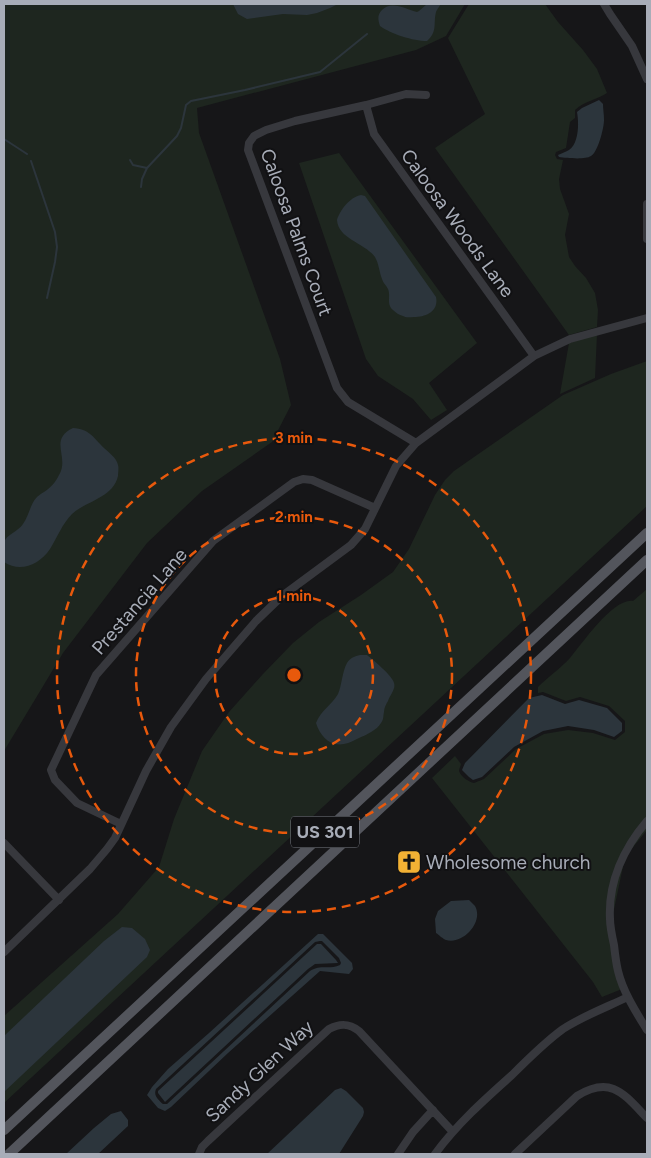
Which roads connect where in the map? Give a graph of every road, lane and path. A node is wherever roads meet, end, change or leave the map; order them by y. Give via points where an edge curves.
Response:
1 (604, 4) edge
2 (647, 79) edge
3 (426, 95) dead end
4 (366, 105) junction
5 (647, 204) edge
6 (647, 239) edge
7 (647, 318) edge
8 (534, 356) junction
9 (416, 443) junction
10 (375, 508) junction
11 (647, 533) edge
12 (647, 560) edge
13 (647, 821) edge
14 (122, 824) junction
15 (4, 843) edge
16 (59, 900) junction
17 (4, 952) edge
18 (628, 997) junction
19 (647, 1030) edge
20 (433, 1110) junction
21 (647, 1118) edge
22 (4, 1130) edge
23 (452, 1131) junction
24 (4, 1152) edge
25 (8, 1154) edge
26 (199, 1154) edge
27 (398, 1154) edge
28 (434, 1154) edge
29 (516, 1154) edge

1 - 2 street via 632,46
3 - 4 street, Caloosa Palms Court via 406,94
4 - 8 street, Caloosa Woods Lane via 374,134
4 - 9 street, Caloosa Palms Court via 266,130 254,136 248,150 336,388 348,402
5 - 6 street
7 - 8 street via 570,338
8 - 9 street
9 - 10 street via 396,466
10 - 14 street via 365,529 351,545 282,596 256,621 206,680 171,726
10 - 14 street, Prestancia Lane via 312,480 294,482 212,542 96,676 51,770 55,780 77,803
11 - 22 main road, US 301 / US 301
12 - 25 main road, US 301
13 - 18 street via 624,854 610,900 619,973
14 - 16 street via 107,849
15 - 16 street
16 - 17 street
18 - 19 street
18 - 23 street via 564,1029
20 - 23 street, Sandy Glen Way
20 - 26 street, Sandy Glen Way via 359,1031 353,1026 337,1025 328,1029 208,1141
20 - 27 street
21 - 29 street via 625,1095 614,1089 588,1090 577,1096
23 - 28 street
24 - 25 main road

